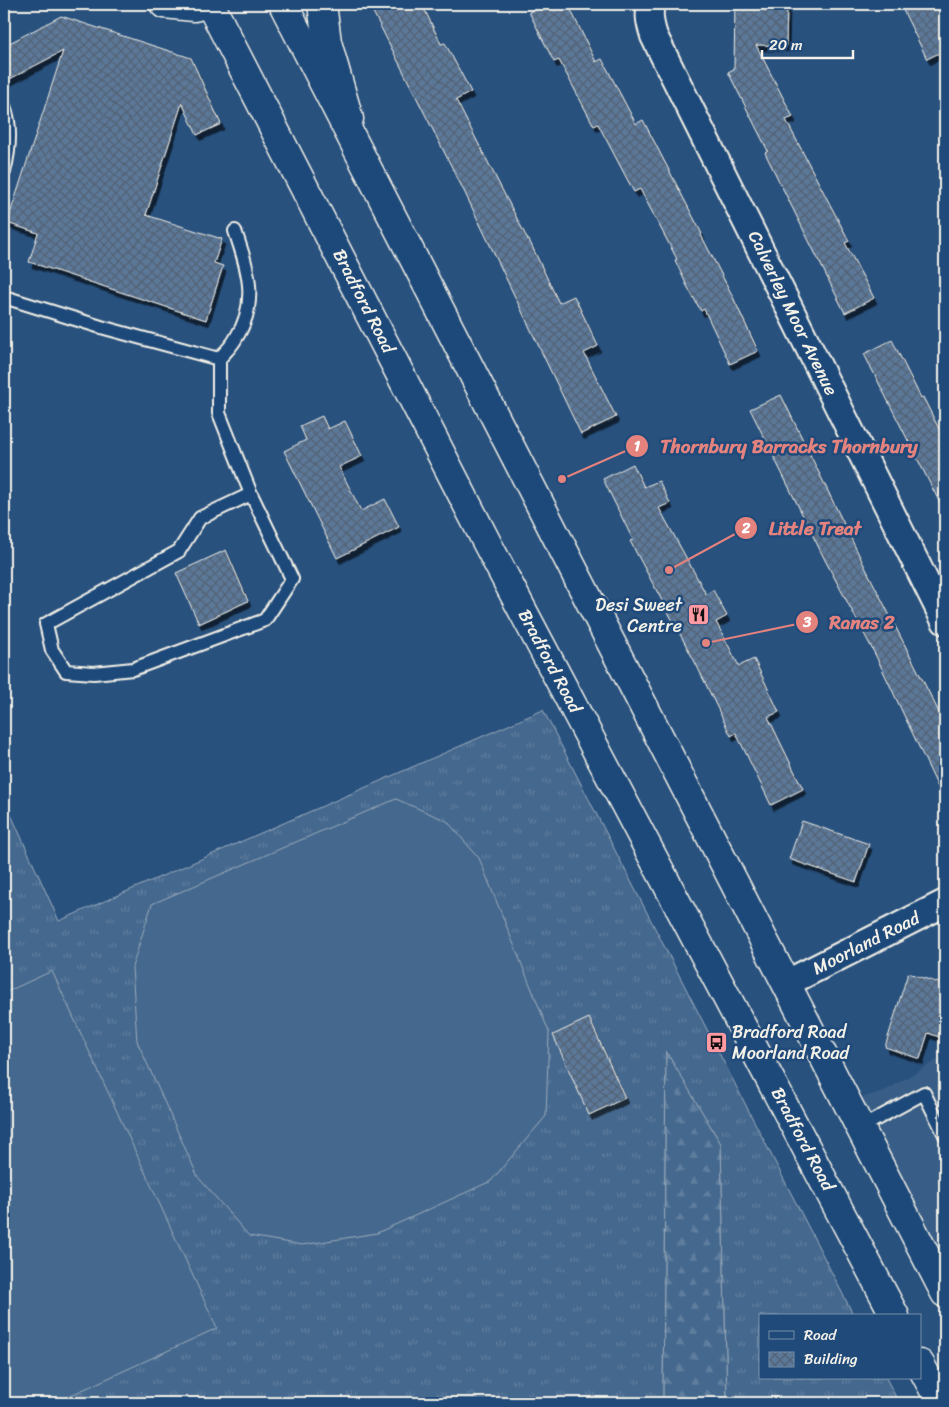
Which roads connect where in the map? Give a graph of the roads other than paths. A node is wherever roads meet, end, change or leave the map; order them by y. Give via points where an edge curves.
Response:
1 (164, 4) edge
2 (205, 4) edge
3 (210, 4) edge
4 (282, 4) edge
5 (322, 4) edge
6 (652, 4) edge
7 (4, 106) edge
8 (358, 151) junction
9 (4, 172) edge
10 (235, 231) dead end
11 (4, 297) edge
12 (219, 359) junction
13 (251, 494) junction
14 (945, 621) edge
15 (945, 903) edge
16 (787, 983) junction
17 (860, 1128) junction
18 (945, 1135) edge
19 (938, 1262) edge
20 (945, 1293) edge
21 (894, 1314) edge
22 (922, 1368) edge
23 (941, 1403) edge

1 - 2 main road via 194,7
3 - 21 main road, Bradford Road via 488,543
4 - 8 main road
5 - 8 main road via 327,42
6 - 14 street, Calverley Moor Avenue via 649,8 654,36
7 - 9 lane via 9,153
8 - 16 main road
10 - 12 lane via 247,265 251,294 248,316 236,339
11 - 12 lane
12 - 13 lane via 220,413
13 - 13 lane via 292,579 266,620 133,669 94,673 66,671 52,650 46,624 179,551 200,518
15 - 16 street, Moorland Road
16 - 17 main road
17 - 18 lane via 924,1093
17 - 19 main road
19 - 20 main road
22 - 23 main road

